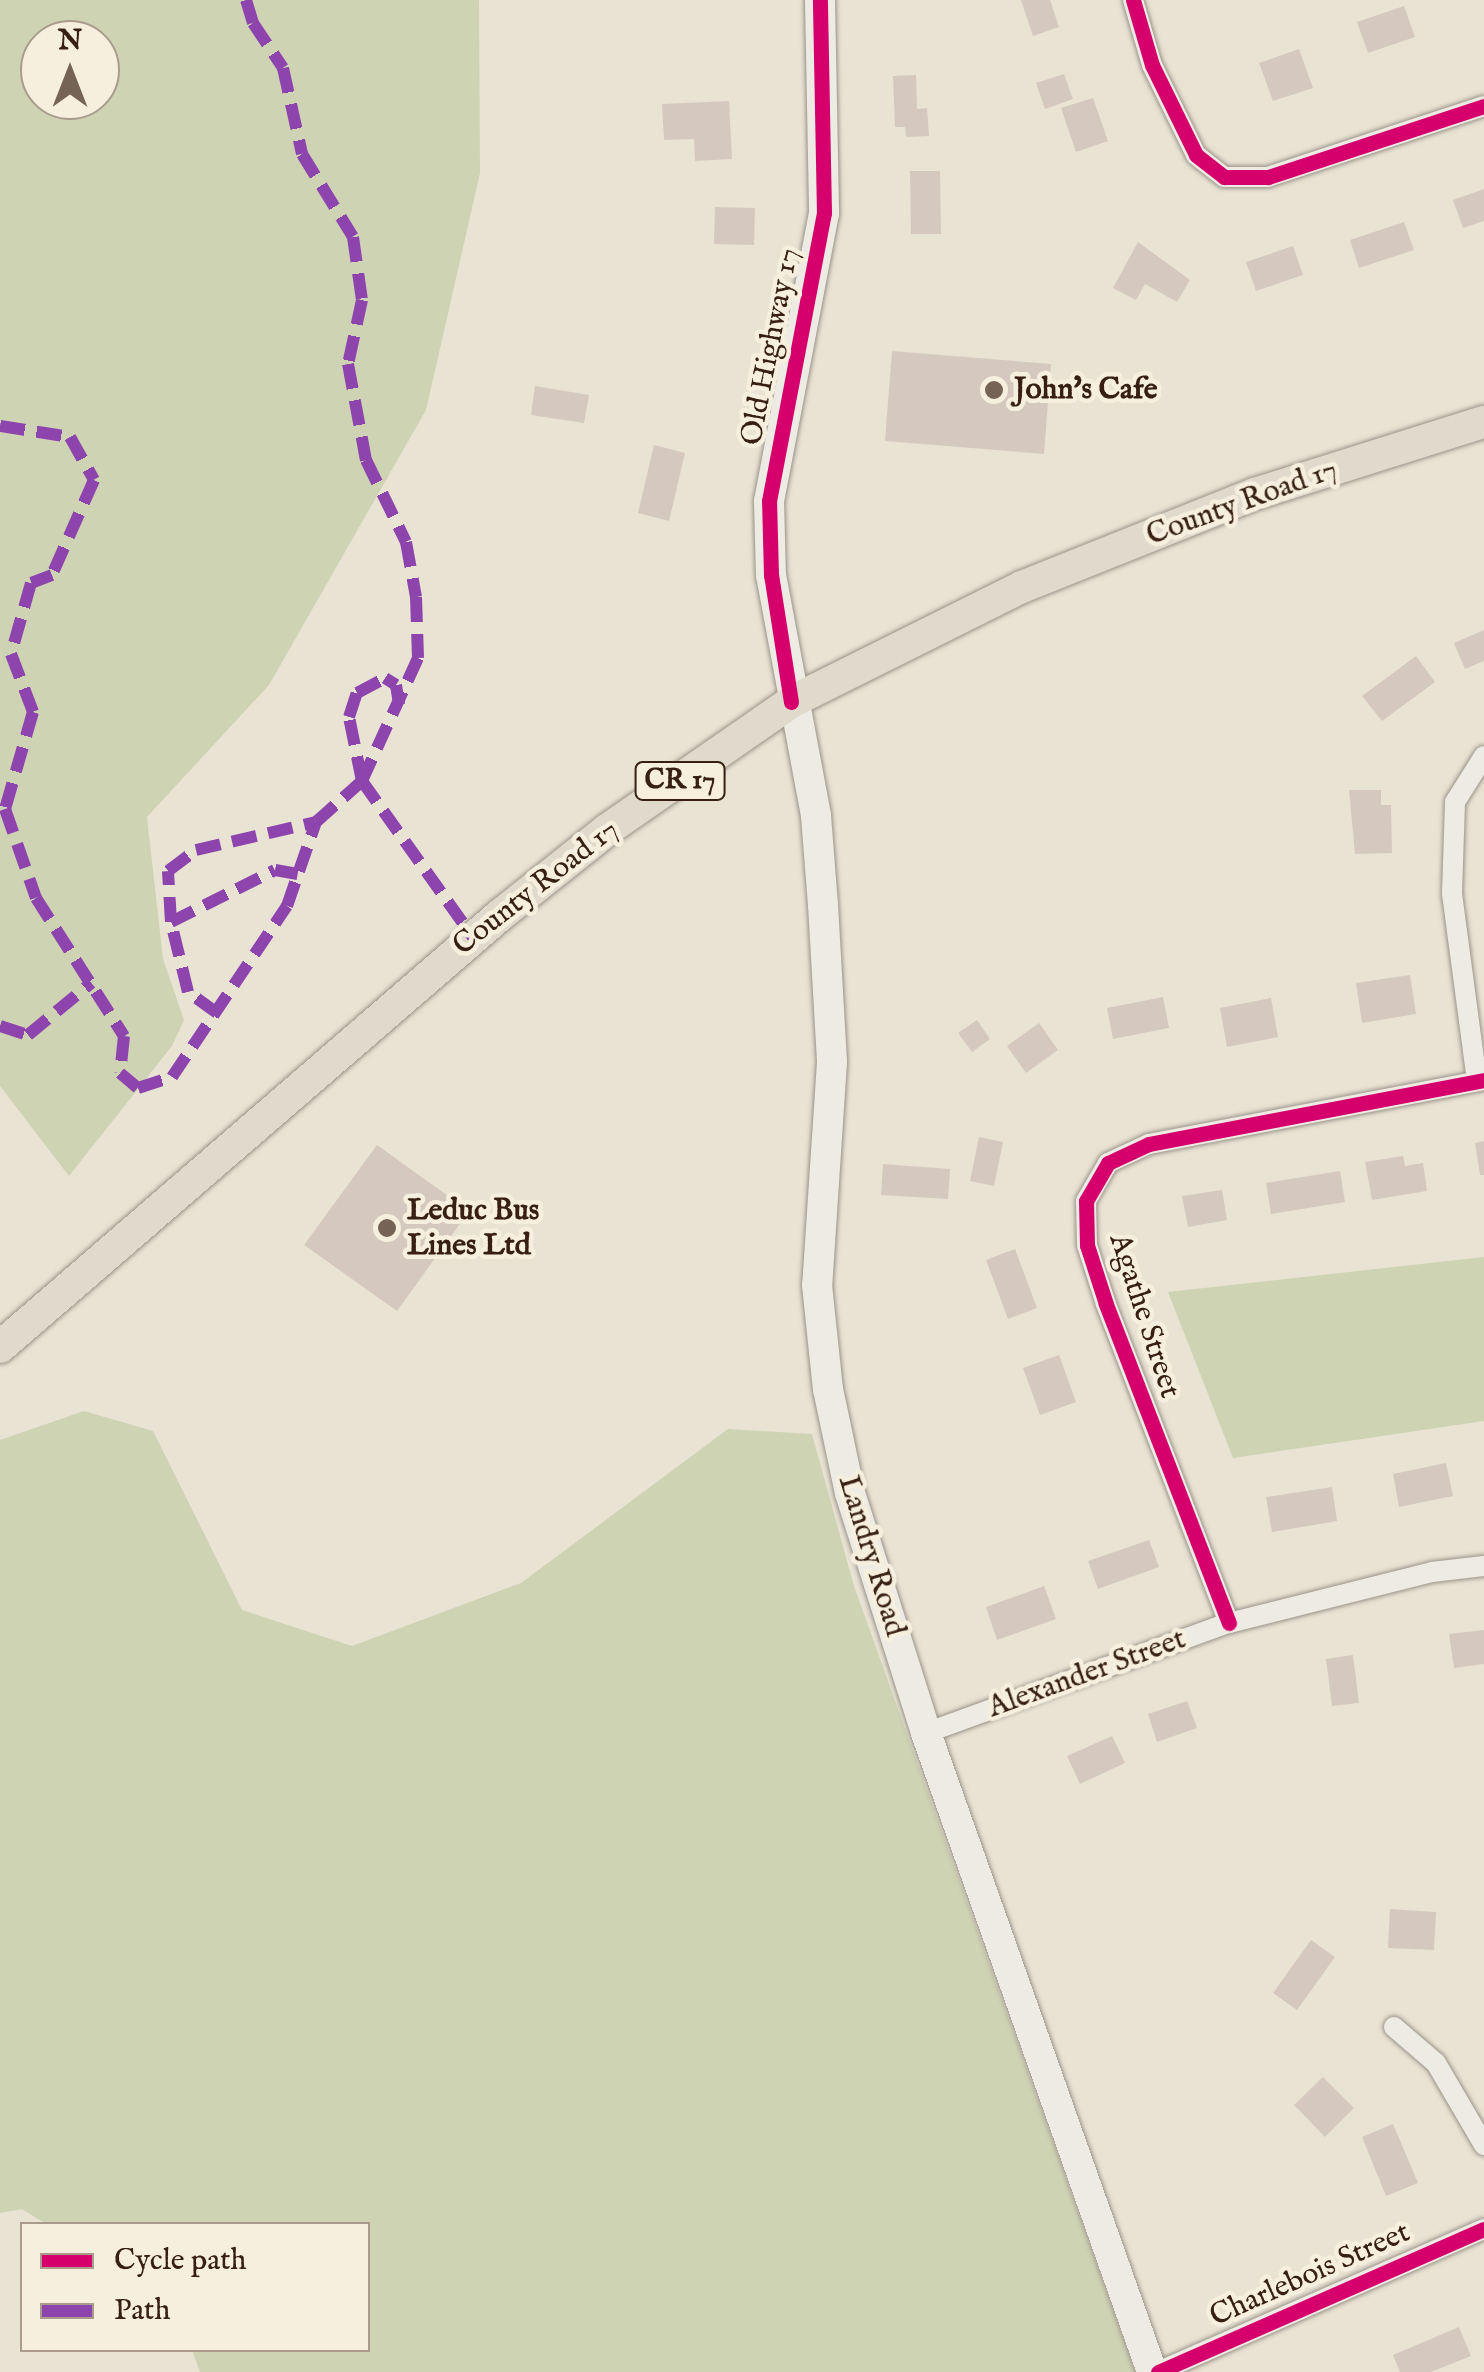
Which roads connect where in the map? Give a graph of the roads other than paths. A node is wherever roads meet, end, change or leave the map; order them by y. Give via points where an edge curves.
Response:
1 (820, 0) edge
2 (1133, 0) edge
3 (1484, 106) edge
4 (1484, 422) edge
5 (791, 702) junction
6 (1484, 756) edge
7 (1481, 1080) edge
8 (0, 1347) edge
9 (1484, 1566) edge
10 (1228, 1623) junction
11 (926, 1733) junction
12 (1394, 2027) dead end
13 (1484, 2146) edge
14 (1484, 2229) edge
15 (1155, 2372) edge

1 - 5 main road, Old Highway 17 via 824,213 769,501 771,576
2 - 3 street via 1152,64 1196,155 1224,177 1268,177
4 - 5 main road, County Road 17 / CR 17 via 1256,494 1022,586
5 - 8 main road, County Road 17 / CR 17 via 607,830 499,916
5 - 11 main road, Landry Road via 816,816 832,1062 817,1285 828,1389 850,1492
6 - 7 street via 1454,802 1452,893
7 - 10 street, Agathe Street via 1149,1144 1108,1163 1086,1201 1087,1245 1106,1304
9 - 10 street, Alexander Street via 1432,1572
10 - 11 street, Alexander Street
11 - 15 main road, Landry Road
12 - 13 street via 1436,2063
14 - 15 street, Charlebois Street

